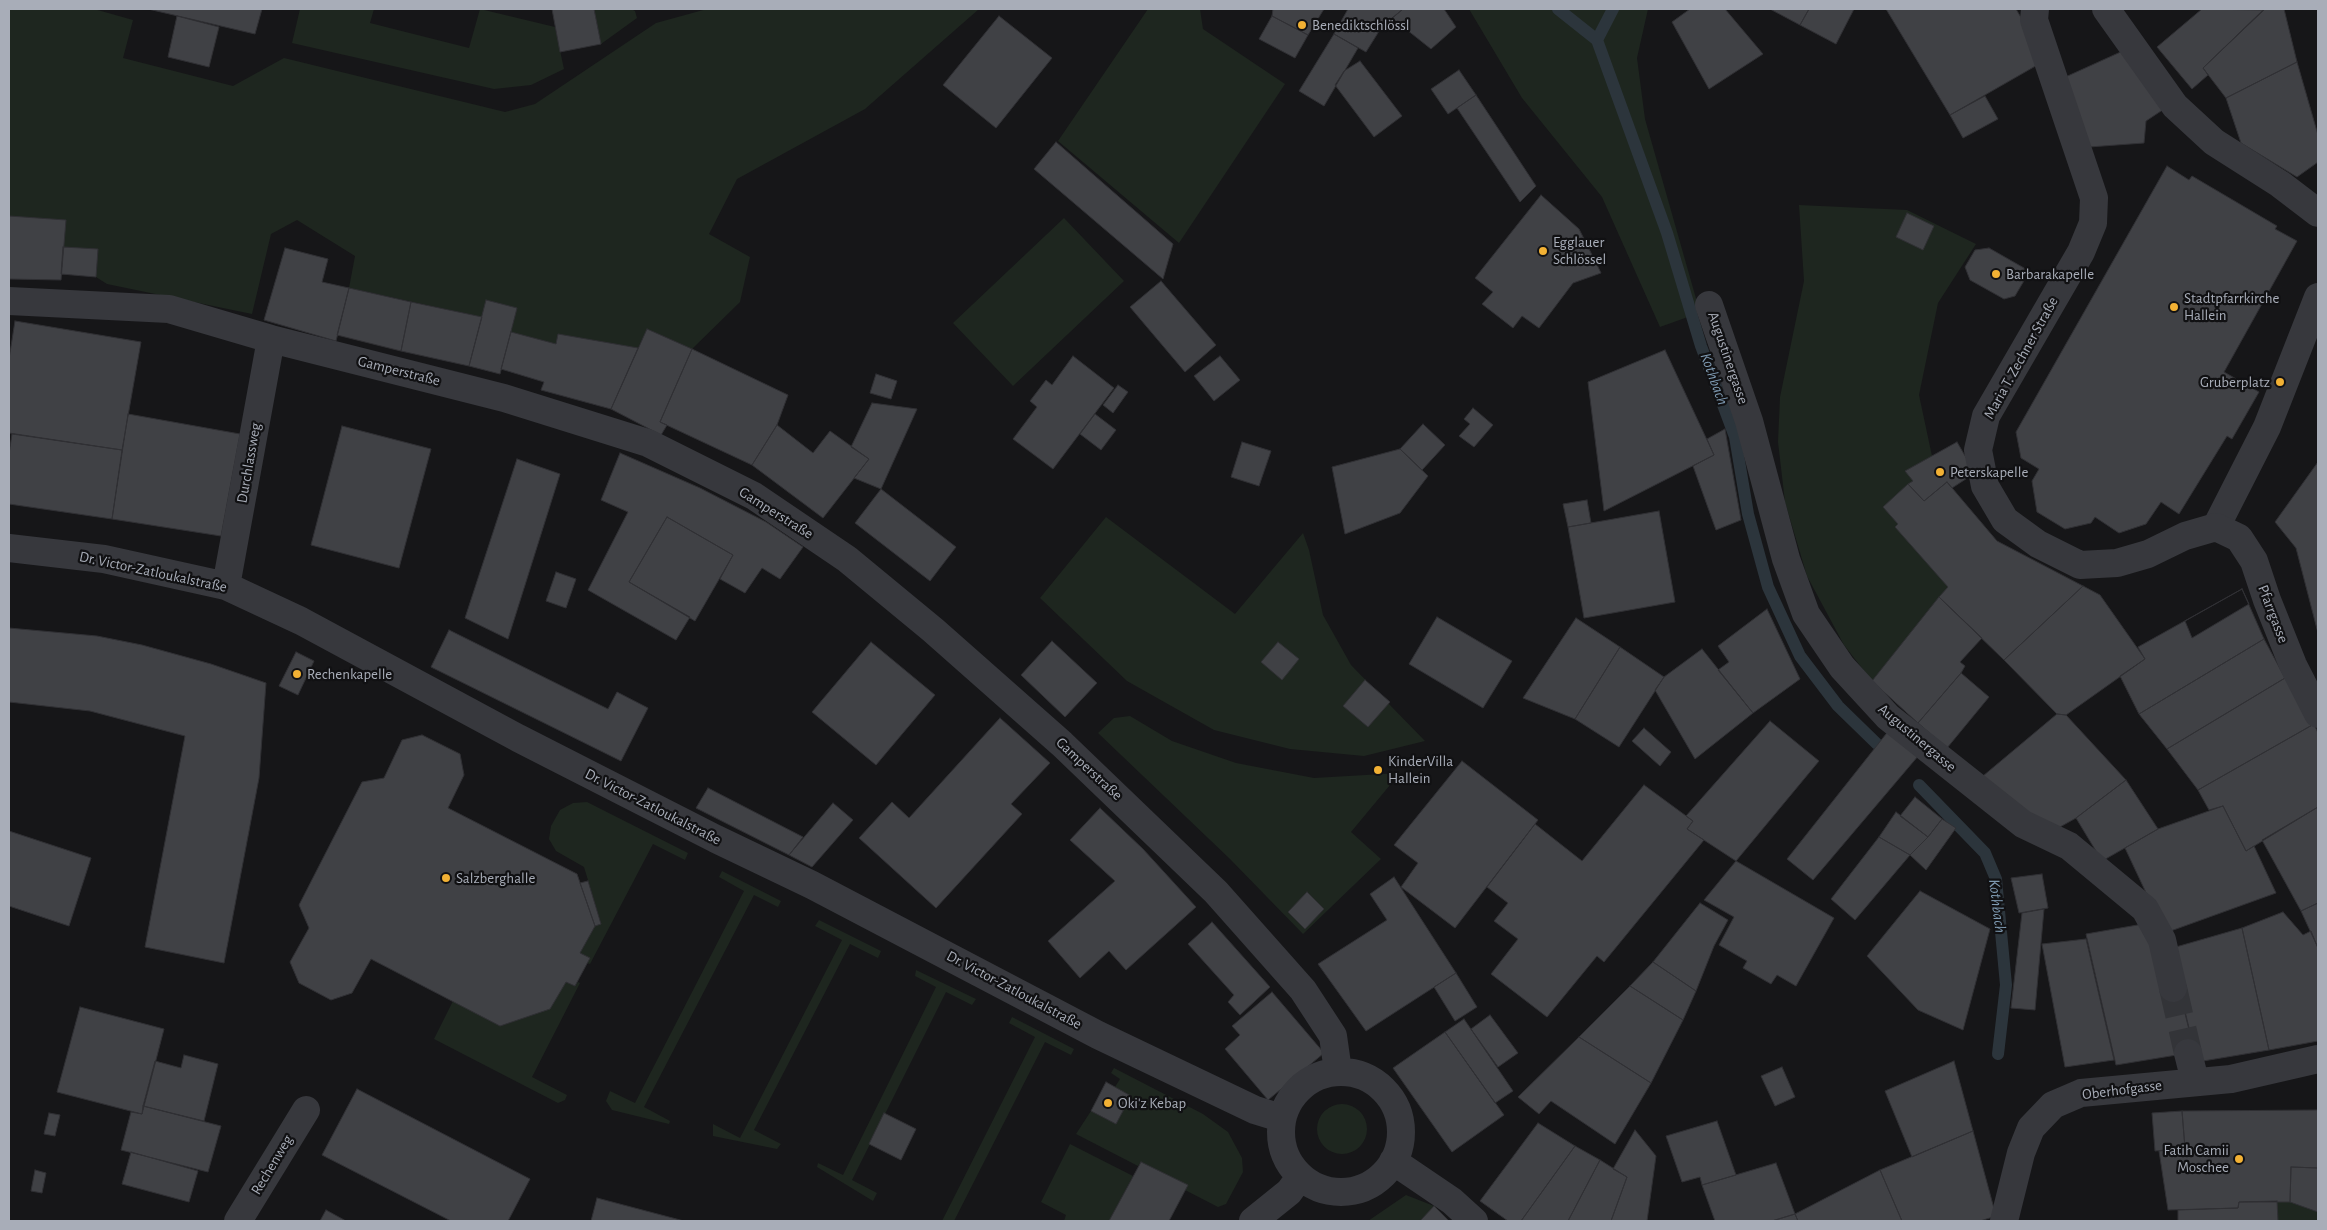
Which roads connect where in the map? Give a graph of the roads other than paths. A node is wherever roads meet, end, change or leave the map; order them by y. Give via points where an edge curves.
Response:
1 (2036, 9) edge
2 (2106, 9) edge
3 (2318, 213) edge
4 (2318, 297) edge
5 (9, 301) edge
6 (1709, 305) dead end
7 (271, 339) junction
8 (2216, 526) junction
9 (9, 548) edge
10 (226, 586) junction
11 (2318, 714) edge
12 (2173, 988) tunnel mouth
13 (2188, 1053) tunnel mouth
14 (2318, 1059) edge
15 (1338, 1071) junction
16 (2195, 1081) junction
17 (306, 1110) dead end
18 (1281, 1118) junction
19 (1393, 1161) junction
20 (1300, 1177) junction
21 (238, 1221) edge
22 (1253, 1221) edge
23 (1474, 1221) edge
24 (2004, 1221) edge

1 - 8 street, Maria T. Zechner Straße via 2034,20 2094,198 2093,223 2081,252 1986,416 1978,450 1985,486 2005,520 2038,544 2080,565 2117,564
2 - 3 street via 2175,106 2214,142 2280,184
4 - 8 street via 2267,427
5 - 7 street, Gamperstraße via 169,309
6 - 12 street, Augustinergasse via 1749,421 1786,559 1806,614 1842,667 1888,717 2023,824 2069,846 2145,909 2162,940
7 - 10 street, Durchlassweg
7 - 15 street, Gamperstraße via 504,398 648,443 754,496 839,554 933,630 1062,744 1216,892 1303,990 1334,1036
8 - 11 street, Pfarrgasse via 2239,538 2254,561 2293,665
9 - 10 street, Dr. Victor-Zatloukalstraße via 104,559
10 - 18 street, Dr. Victor-Zatloukalstraße via 301,621 527,742 1098,1034 1255,1110
13 - 16 street
14 - 16 street, Oberhofgasse via 2231,1079
15 - 18 street via 1307,1080
15 - 19 street via 1359,1073 1390,1095 1400,1118 1400,1140
16 - 24 street, Oberhofgasse via 2081,1093 2053,1105 2031,1128 2020,1153
17 - 21 street, Rechenweg
18 - 20 street via 1288,1163
19 - 20 street via 1375,1181 1348,1192 1323,1190
19 - 23 street via 1452,1201
20 - 22 street via 1289,1192

